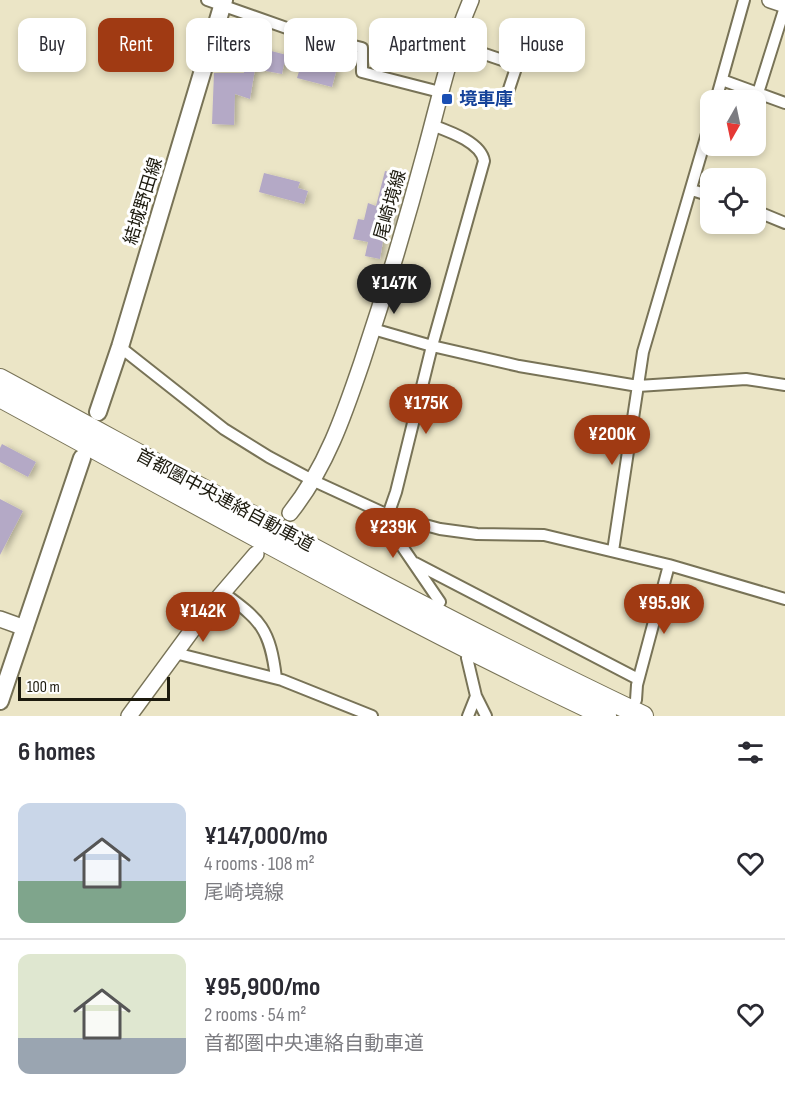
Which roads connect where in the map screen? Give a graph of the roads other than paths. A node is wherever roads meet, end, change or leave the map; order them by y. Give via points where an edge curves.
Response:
1 (471, 0) edge
2 (744, 0) edge
3 (770, 0) edge
4 (218, 2) edge
5 (785, 6) edge
6 (464, 18) edge
7 (487, 55) edge
8 (446, 72) edge
9 (722, 80) junction
10 (719, 90) edge
11 (750, 90) edge
12 (759, 90) edge
13 (440, 92) junction
14 (507, 95) dead end
15 (766, 96) edge
16 (785, 103) edge
17 (432, 126) junction
18 (701, 156) edge
19 (692, 190) junction
20 (700, 193) edge
21 (766, 215) edge
22 (785, 223) edge
23 (373, 329) junction
24 (432, 346) junction
25 (120, 347) junction
26 (0, 379) edge
27 (785, 385) edge
28 (638, 386) junction
29 (0, 397) edge
30 (98, 412) dead end
31 (82, 458) dead end
32 (314, 480) junction
33 (290, 513) dead end
34 (388, 515) junction
35 (613, 551) junction
36 (256, 554) dead end
37 (412, 561) junction
38 (669, 565) junction
39 (222, 592) junction
40 (785, 599) edge
41 (440, 602) dead end
42 (0, 619) edge
43 (25, 628) junction
44 (175, 653) junction
45 (467, 658) dead end
46 (276, 678) junction
47 (638, 679) junction
48 (476, 696) junction
49 (0, 701) edge
50 (639, 708) edge
51 (129, 716) edge
52 (372, 716) edge
53 (468, 716) edge
54 (486, 716) edge
55 (606, 716) edge

1 - 6 main road, 尾崎境線
2 - 9 street
3 - 5 main road
4 - 13 street via 298,32 362,48 362,72
4 - 25 main road, 結城野田線
5 - 12 street
7 - 14 street via 517,65
8 - 13 main road, 尾崎境線
9 - 10 street
9 - 11 street
13 - 17 main road, 尾崎境線
15 - 16 street
17 - 23 main road, 尾崎境線
17 - 24 street via 475,146 484,161
18 - 19 street
19 - 20 street
19 - 28 street via 643,352
21 - 22 street
23 - 24 street
23 - 32 main road, 尾崎境線 via 339,426
24 - 28 street via 519,366
24 - 34 street
25 - 30 main road, 結城野田線
25 - 32 street via 224,429
26 - 50 highway, 首都圏中央連絡自動車道 via 382,585 564,678
27 - 28 street via 746,379
28 - 35 street
29 - 55 highway, 首都圏中央連絡自動車道 via 387,606
31 - 43 main road
32 - 33 main road, 尾崎境線
32 - 34 street
34 - 35 street via 440,529 544,535
34 - 37 street via 384,520
35 - 38 street
36 - 39 main road
37 - 41 street
37 - 47 street
38 - 40 street
38 - 47 street
39 - 44 main road
39 - 46 street via 251,614 266,632
42 - 43 main road
43 - 49 main road
44 - 46 street
44 - 51 main road
45 - 48 street
46 - 52 street
47 - 50 street
48 - 53 street
48 - 54 street

